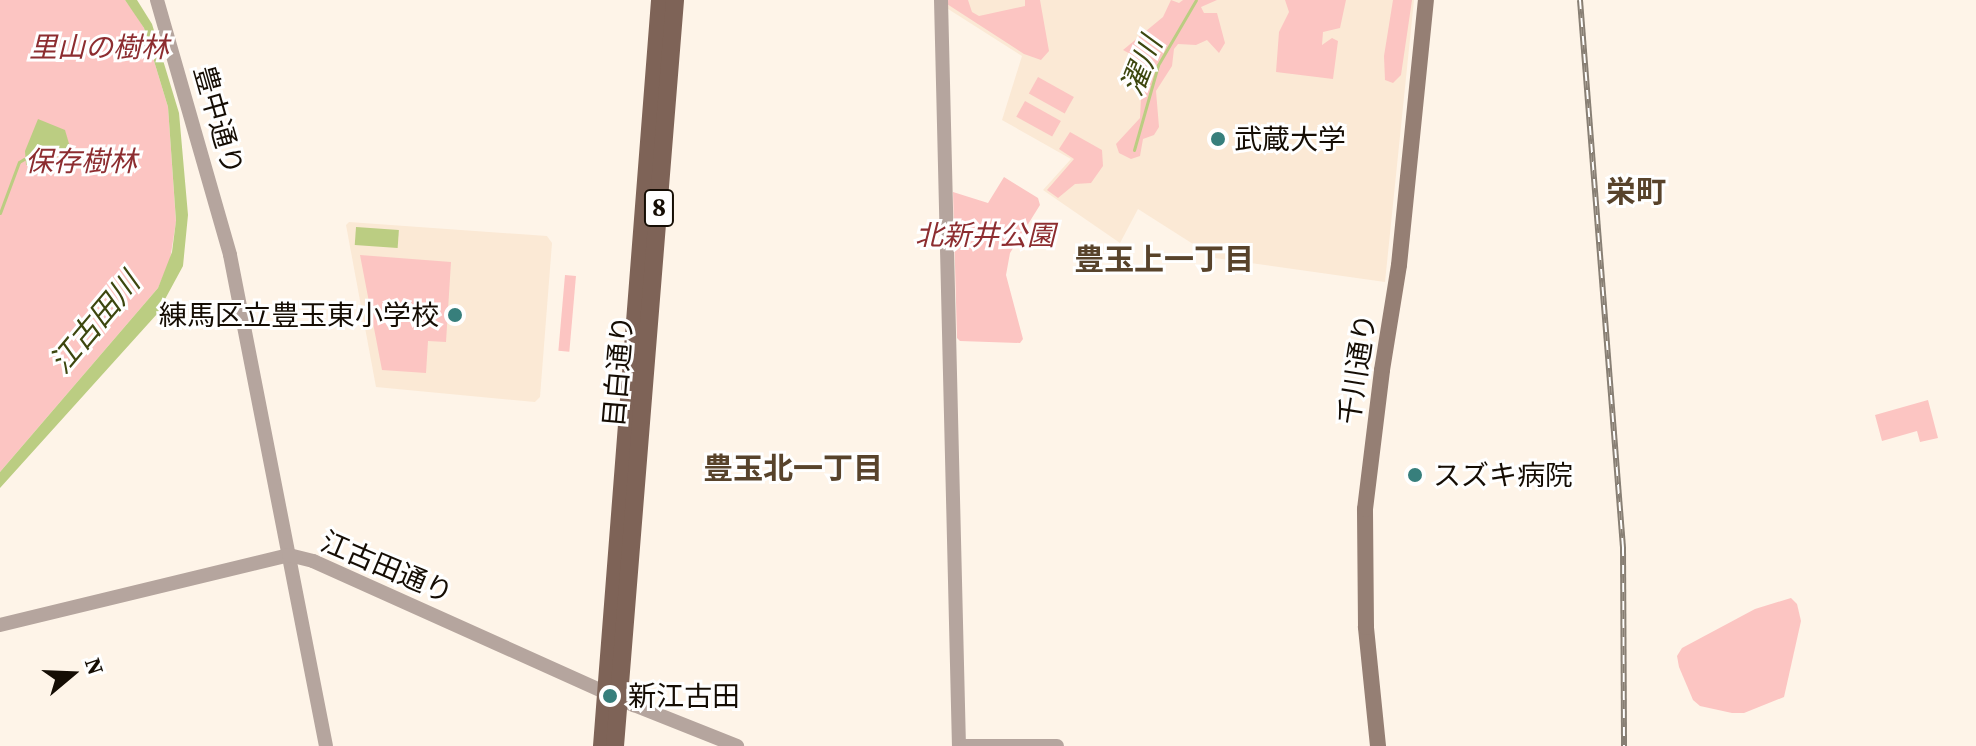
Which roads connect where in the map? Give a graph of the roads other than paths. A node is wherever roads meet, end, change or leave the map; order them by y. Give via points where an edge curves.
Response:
1 (157, 0) edge
2 (660, 0) edge
3 (675, 0) edge
4 (941, 0) edge
5 (1426, 0) edge
6 (289, 555) junction
7 (0, 625) edge
8 (612, 694) junction
9 (326, 746) edge
10 (602, 746) edge
11 (615, 746) edge
12 (737, 746) edge
13 (959, 746) edge
14 (965, 746) edge
15 (1057, 746) edge
16 (1378, 746) edge

1 - 6 street, 豊中通り via 230,255
2 - 8 main road, 目白通り / 8
3 - 8 main road, 目白通り / 8
4 - 13 street
5 - 16 main road, 千川通り via 1399,265 1365,509 1366,627
6 - 7 street, 江古田通り
6 - 8 street, 江古田通り
6 - 9 street, 豊中通り
8 - 10 main road, 目白通り / 8
8 - 11 main road, 目白通り / 8
8 - 12 street, 江古田通り
14 - 15 street

